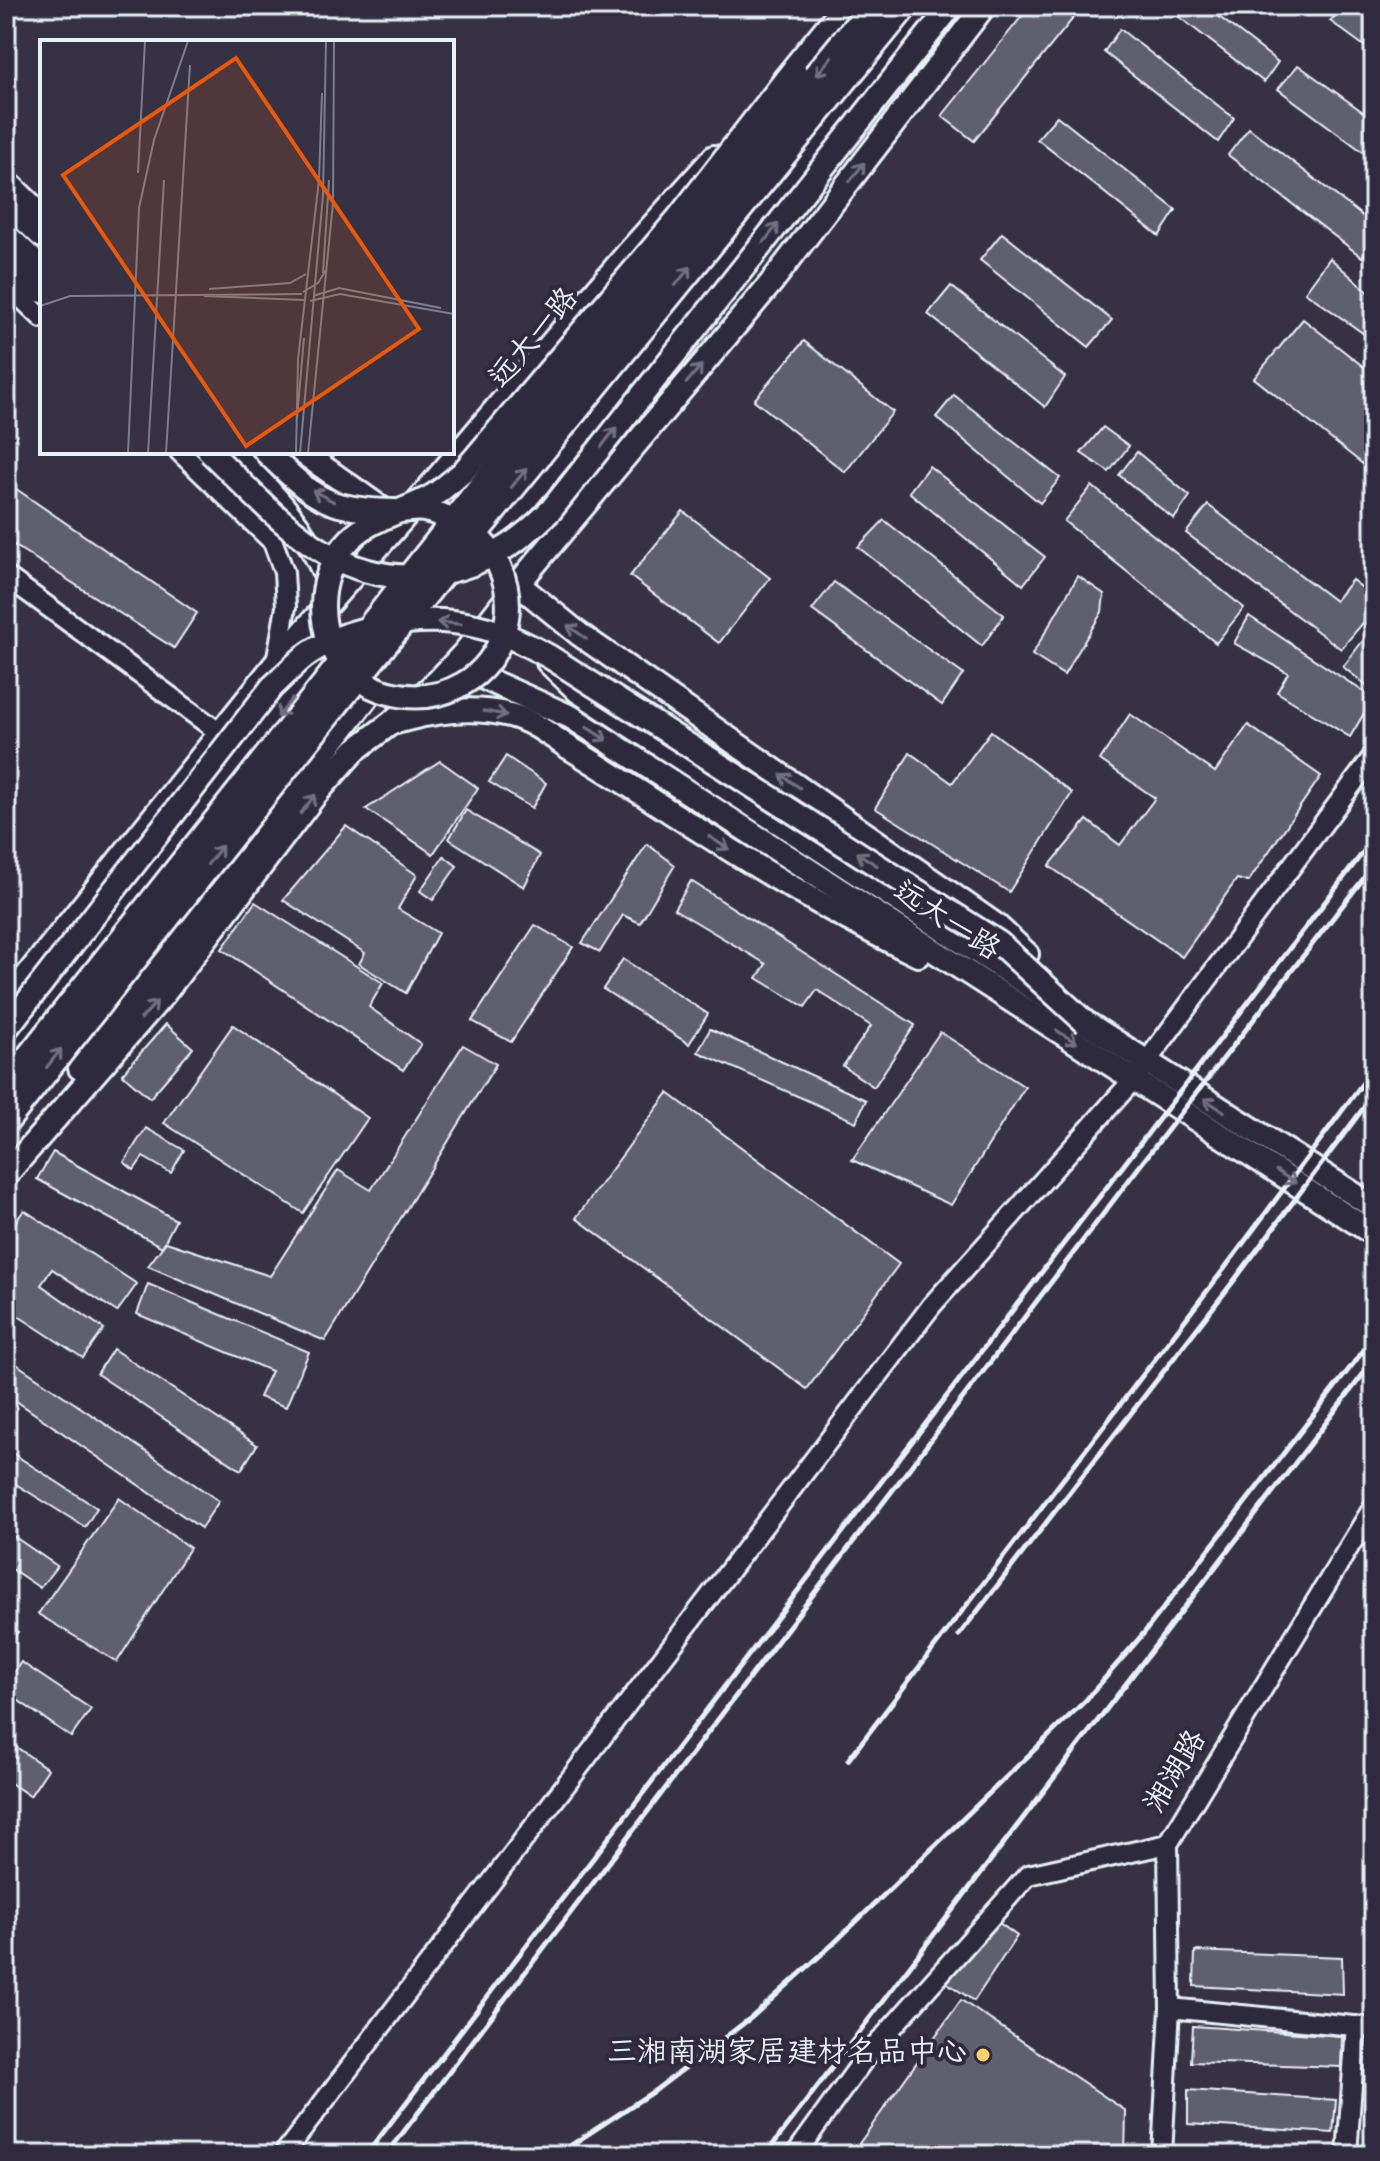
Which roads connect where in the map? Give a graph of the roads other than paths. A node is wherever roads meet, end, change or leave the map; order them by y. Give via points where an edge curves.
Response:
1 (844, 6) edge
2 (874, 6) edge
3 (904, 6) edge
4 (935, 6) edge
5 (951, 6) edge
6 (984, 6) edge
7 (6, 181) edge
8 (6, 202) edge
9 (40, 213) edge
10 (40, 234) edge
11 (6, 235) edge
12 (6, 256) edge
13 (40, 267) edge
14 (6, 283) edge
15 (40, 289) edge
16 (40, 316) edge
17 (182, 454) edge
18 (212, 454) edge
19 (234, 454) edge
20 (268, 454) edge
21 (305, 454) edge
22 (397, 516) junction
23 (487, 546) junction
24 (6, 576) edge
25 (327, 579) junction
26 (518, 584) junction
27 (507, 622) junction
28 (333, 646) junction
29 (276, 663) junction
30 (477, 675) junction
31 (374, 688) junction
32 (391, 723) junction
33 (220, 733) junction
34 (1374, 755) edge
35 (1001, 995) junction
36 (6, 1002) edge
37 (1086, 1023) junction
38 (6, 1029) edge
39 (6, 1063) edge
40 (1138, 1066) junction
41 (6, 1087) edge
42 (73, 1096) junction
43 (6, 1120) edge
44 (6, 1175) edge
45 (1374, 1207) edge
46 (1374, 1234) edge
47 (1374, 1506) edge
48 (1168, 1844) junction
49 (1170, 2008) junction
50 (1365, 2027) edge
51 (283, 2155) edge
52 (795, 2155) edge
53 (1162, 2155) edge
54 (1347, 2155) edge

1 - 22 main road, 远大一路, bridge via 679,217 463,472
2 -> 41 highway, bridge via 589,352
43 -> 3 highway, bridge via 353,682
4 - 23 main road
18 -> 5 main road, bridge via 283,522 317,548 360,570 415,578 494,556 551,510
26 -> 6 main road via 771,283
7 - 9 main road
8 - 10 main road
11 - 13 main road
12 - 15 main road
14 - 16 street
17 - 29 street via 273,542 284,572 286,607
19 - 25 main road, bridge via 294,518
22 -> 20 main road, 远大一路, bridge via 338,504 298,483
21 - 22 main road
22 - 23 main road, bridge via 423,509 458,523
22 - 25 main road, bridge via 361,531 346,544
22 - 29 main road
23 - 27 main road, bridge via 505,582
24 - 33 street
25 - 28 main road, bridge via 323,613
26 - 32 main road via 465,652
40 -> 26 main road via 997,926 579,634
27 - 30 main road, bridge via 491,660
27 - 37 main road, 远大一路, bridge via 578,691
28 - 31 main road, bridge via 350,670
28 -> 39 main road
29 - 33 main road
30 - 31 main road, bridge via 428,697 409,698
30 -> 35 main road, 远大一路 via 571,717
31 - 42 main road via 77,1072
32 -> 35 main road via 448,710 513,716 746,861 880,937
42 -> 32 main road via 163,995 315,795 355,750
33 - 36 main road
34 - 40 street
35 -> 40 main road, 远大一路
37 -> 38 main road, bridge via 999,943 550,657 474,625 435,622 382,624 345,636 305,656 272,687
37 - 40 main road, 远大一路
45 -> 40 main road, 远大一路
40 -> 46 main road, 远大一路
40 - 51 street via 932,1305
42 - 44 main road
47 - 48 street, 湘湖路
48 - 49 street, 湘湖路
48 - 52 street via 1028,1875 865,2058
49 - 50 street
49 - 53 street, 湘湖路
50 - 54 street

